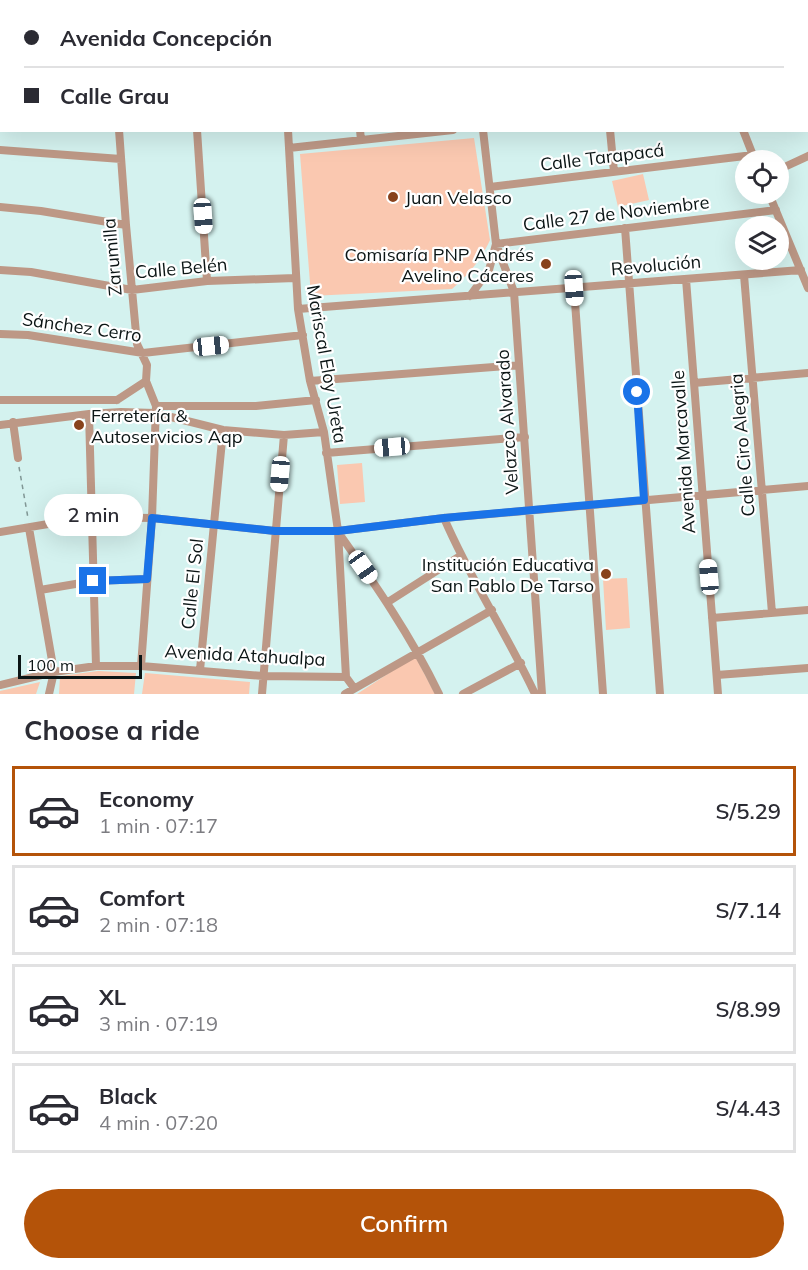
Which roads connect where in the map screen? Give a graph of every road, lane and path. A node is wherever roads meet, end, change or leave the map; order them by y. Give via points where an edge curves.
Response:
1 (119, 132) edge
2 (198, 132) edge
3 (288, 132) edge
4 (360, 132) edge
5 (422, 132) edge
6 (483, 132) edge
7 (610, 132) edge
8 (744, 132) edge
9 (361, 140) junction
10 (289, 148) junction
11 (0, 150) edge
12 (751, 150) edge
13 (808, 156) edge
14 (120, 159) junction
15 (735, 160) edge
16 (789, 165) edge
17 (614, 172) junction
18 (490, 187) junction
19 (773, 204) edge
20 (0, 207) edge
21 (776, 210) junction
22 (126, 225) junction
23 (625, 228) junction
24 (496, 244) junction
25 (0, 270) edge
26 (801, 270) junction
27 (744, 275) junction
28 (295, 278) junction
29 (686, 279) junction
30 (207, 281) junction
31 (629, 284) junction
32 (574, 288) junction
33 (808, 288) edge
34 (132, 290) junction
35 (514, 292) junction
36 (470, 296) junction
37 (298, 309) junction
38 (0, 334) edge
39 (303, 335) junction
40 (143, 353) junction
41 (519, 365) junction
42 (808, 373) edge
43 (753, 378) junction
44 (146, 381) junction
45 (310, 381) junction
46 (694, 383) junction
47 (0, 400) edge
48 (117, 400) junction
49 (316, 400) junction
50 (156, 410) junction
51 (121, 412) junction
52 (89, 414) junction
53 (13, 422) junction
54 (0, 425) edge
55 (223, 430) junction
56 (324, 432) junction
57 (284, 435) junction
58 (525, 437) junction
59 (326, 453) junction
60 (18, 458) joint
61 (808, 486) edge
62 (762, 490) junction
63 (703, 495) junction
64 (644, 500) junction
65 (589, 505) junction
66 (530, 510) junction
67 (90, 517) junction
68 (152, 518) junction
69 (444, 518) junction
70 (215, 525) junction
71 (29, 528) junction
72 (275, 531) junction
73 (338, 531) junction
74 (0, 532) edge
75 (460, 556) junction
76 (147, 579) junction
77 (93, 581) junction
78 (40, 590) junction
79 (388, 602) junction
80 (492, 610) junction
81 (808, 610) edge
82 (772, 613) junction
83 (712, 618) junction
84 (419, 653) junction
85 (521, 663) junction
86 (96, 666) junction
87 (141, 666) junction
88 (808, 668) edge
89 (200, 670) junction
90 (54, 672) junction
91 (717, 675) junction
92 (263, 676) junction
93 (346, 677) junction
94 (0, 686) edge
95 (354, 688) junction
96 (49, 694) edge
97 (262, 694) edge
98 (345, 694) edge
99 (439, 694) edge
100 (463, 694) edge
101 (535, 694) edge
102 (542, 694) edge
103 (603, 694) edge
104 (660, 694) edge
105 (718, 694) edge

1 - 14 street, Zarumilla
2 - 30 street
3 - 10 street, Mariscal Eloy Ureta
4 - 9 street
5 - 9 street
6 - 18 street
7 - 17 street
8 - 12 street
9 - 10 street
10 - 28 street, Mariscal Eloy Ureta
11 - 14 street
13 - 16 street
14 - 22 street, Zarumilla
15 - 17 street, Calle Tarapacá
17 - 18 street, Calle Tarapacá
18 - 24 street
19 - 21 street
20 - 22 street
21 - 23 street, Calle 27 de Noviembre
21 - 26 street
22 - 34 street, Zarumilla
23 - 24 street, Calle 27 de Noviembre
23 - 31 street
24 - 35 street, Velazco Alvarado
24 - 36 street via 489,270
25 - 34 street, Calle Belén
26 - 27 street, Revolución
26 - 33 street
27 - 29 street, Revolución
27 - 43 street, Calle Ciro Alegria
28 - 30 street, Calle Belén
28 - 37 street, Mariscal Eloy Ureta
29 - 31 street, Revolución
29 - 46 street, Avenida Marcavalle
30 - 34 street, Calle Belén
31 - 32 street, Revolución
31 - 64 street
32 - 35 street, Revolución
32 - 65 street
34 - 40 street, Zarumilla via 137,344
35 - 36 street, Revolución
35 - 41 street, Velazco Alvarado
36 - 37 street, Revolución
37 - 39 street, Mariscal Eloy Ureta
38 - 40 street, Sánchez Cerro
39 - 40 street, Sánchez Cerro
39 - 45 street, Mariscal Eloy Ureta
40 - 44 street, Zarumilla
41 - 45 street
41 - 58 street, Velazco Alvarado
42 - 43 street
43 - 46 street
43 - 62 street, Calle Ciro Alegria
44 - 48 street
44 - 50 street, Zarumilla
45 - 49 street, Mariscal Eloy Ureta
46 - 63 street, Avenida Marcavalle
47 - 48 street
48 - 51 street
49 - 50 street
49 - 56 street, Mariscal Eloy Ureta
50 - 51 street
50 - 55 street
50 - 68 street
51 - 52 street
52 - 53 street
52 - 67 street
53 - 54 street
53 - 60 street
55 - 57 street
55 - 70 street, Calle El Sol
56 - 57 street
56 - 59 street, Mariscal Eloy Ureta
57 - 72 street
58 - 59 street
58 - 66 street, Velazco Alvarado
59 - 73 street, Mariscal Eloy Ureta
60 - 71 path
61 - 62 street
62 - 63 street
62 - 82 street, Calle Ciro Alegria
63 - 64 street
63 - 83 street, Avenida Marcavalle
64 - 65 street
64 - 104 street
65 - 66 street
65 - 103 street
66 - 69 street
66 - 102 street, Velazco Alvarado
67 - 68 street
67 - 71 street
67 - 77 street
68 - 70 street
68 - 76 street
69 - 73 street
69 - 75 street
70 - 72 street
70 - 89 street, Calle El Sol
71 - 74 street
71 - 78 street
72 - 73 street
72 - 92 street
73 - 79 street
73 - 93 street, Mariscal Eloy Ureta
75 - 79 street
75 - 80 street
76 - 77 street
76 - 87 street
77 - 78 street
77 - 86 street
78 - 90 street
79 - 84 street
80 - 84 street
80 - 85 street
81 - 82 street
82 - 83 street
83 - 91 street, Avenida Marcavalle
84 - 95 street
84 - 99 street
85 - 100 street
85 - 101 street
86 - 87 street, Avenida Atahualpa
86 - 90 street, Avenida Atahualpa
87 - 89 street, Avenida Atahualpa
88 - 91 street
89 - 92 street, Avenida Atahualpa
90 - 94 street, Avenida Atahualpa
90 - 96 street
91 - 105 street, Avenida Marcavalle
92 - 93 street, Avenida Atahualpa
92 - 97 street
93 - 95 street
95 - 98 street

